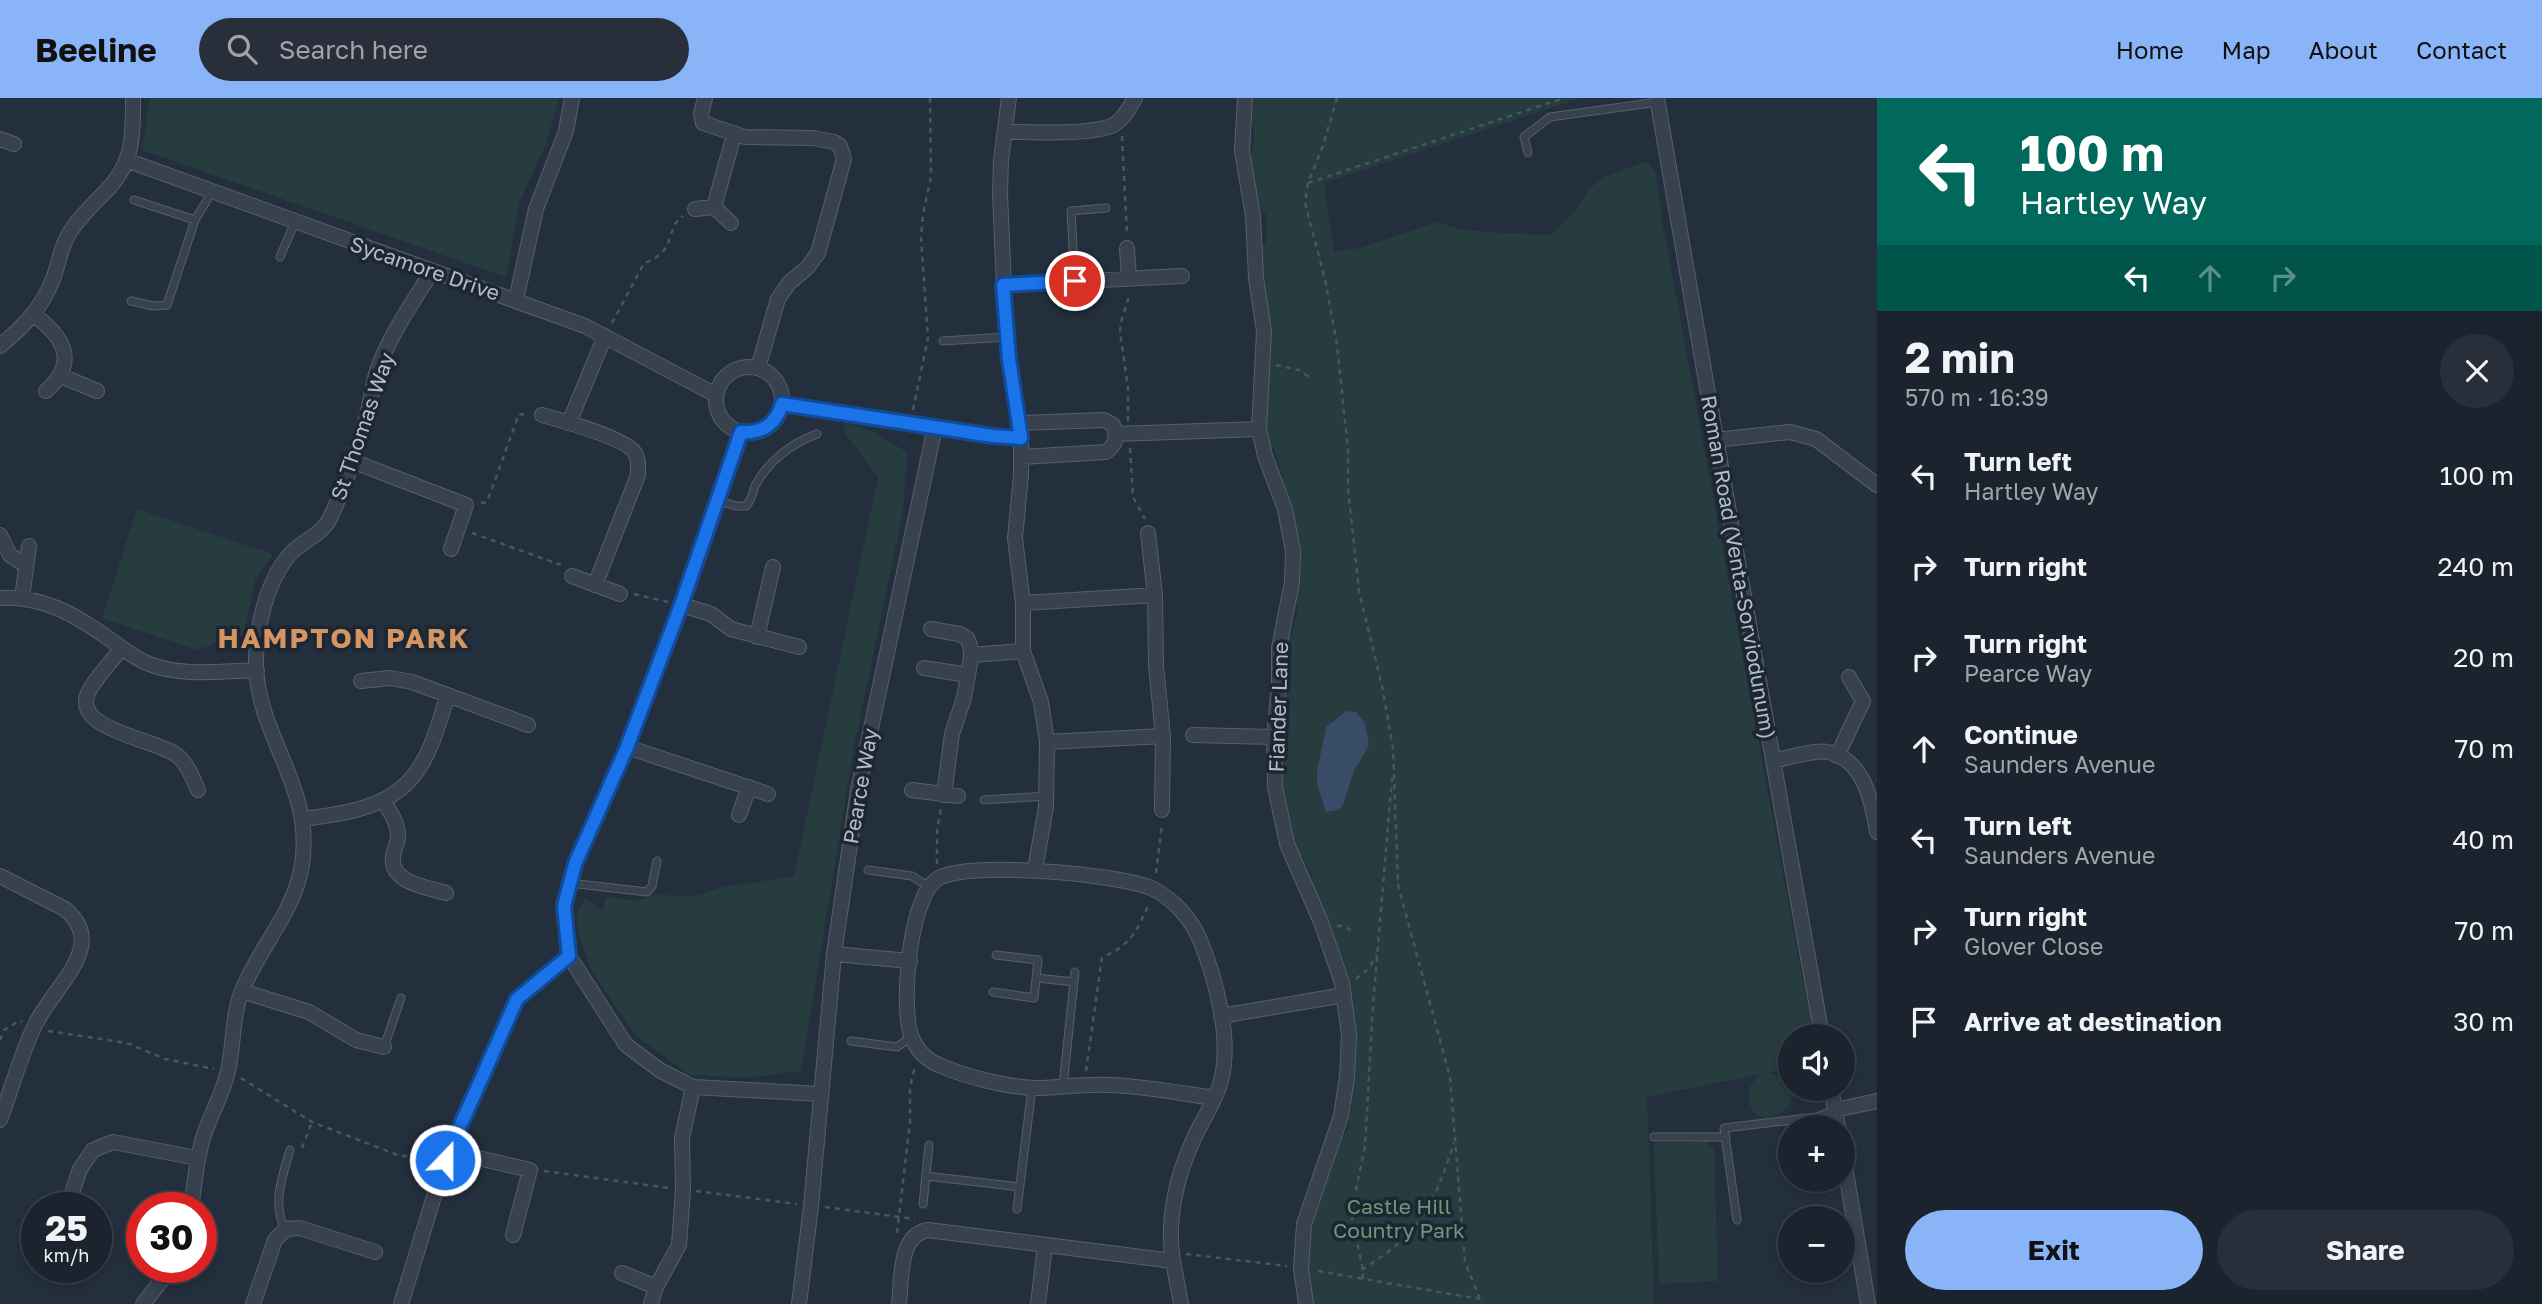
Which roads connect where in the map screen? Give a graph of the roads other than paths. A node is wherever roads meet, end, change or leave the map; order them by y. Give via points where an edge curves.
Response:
1 (133, 98) edge
2 (572, 98) edge
3 (705, 98) edge
4 (1009, 98) edge
5 (1135, 98) edge
6 (1245, 98) edge
7 (1657, 100) edge
8 (1005, 131) junction
9 (734, 135) junction
10 (1528, 153) dead end
11 (126, 160) junction
12 (212, 192) junction
13 (134, 200) dead end
14 (714, 207) junction
15 (1106, 208) dead end
16 (695, 209) road end
17 (195, 220) junction
18 (295, 222) junction
19 (731, 223) dead end
20 (1127, 248) road end
21 (280, 257) dead end
22 (432, 271) junction
23 (1182, 276) dead end
24 (1132, 278) junction
25 (1075, 281) junction
26 (1003, 285) junction
27 (516, 300) junction
28 (131, 301) dead end
29 (34, 314) junction
30 (605, 336) junction
31 (1007, 337) junction
32 (943, 341) dead end
33 (0, 346) edge
34 (758, 368) junction
35 (61, 376) junction
36 (46, 391) dead end
37 (97, 391) dead end
38 (716, 395) junction
39 (782, 404) junction
40 (542, 415) road end
41 (569, 423) junction
42 (934, 427) junction
43 (1259, 429) junction
44 (1021, 431) junction
45 (741, 432) junction
46 (817, 434) dead end
47 (1123, 434) junction
48 (1715, 440) junction
49 (1022, 457) junction
50 (352, 461) junction
51 (1877, 485) edge
52 (719, 501) junction
53 (1148, 533) road end
54 (0, 536) edge
55 (29, 546) dead end
56 (451, 549) dead end
57 (25, 565) junction
58 (773, 567) dead end
59 (572, 576) road end
60 (595, 585) junction
61 (620, 594) road end
62 (1155, 596) junction
63 (0, 598) edge
64 (22, 598) junction
65 (1023, 603) junction
66 (681, 605) junction
67 (931, 629) dead end
68 (757, 637) junction
69 (799, 647) dead end
70 (122, 648) junction
71 (1024, 650) junction
72 (971, 655) junction
73 (924, 668) dead end
74 (257, 670) junction
75 (968, 675) junction
76 (1849, 677) dead end
77 (361, 681) dead end
78 (448, 695) junction
79 (528, 725) dead end
80 (1193, 735) dead end
81 (1163, 736) junction
82 (1274, 737) junction
83 (1047, 742) junction
84 (627, 747) junction
85 (1837, 756) junction
86 (1773, 761) junction
87 (749, 787) junction
88 (198, 790) dead end
89 (912, 790) dead end
90 (768, 794) dead end
91 (1874, 794) edge
92 (1046, 796) junction
93 (383, 800) junction
94 (984, 800) dead end
95 (1162, 810) road end
96 (739, 815) dead end
97 (303, 819) junction
98 (1877, 832) edge
99 (657, 862) dead end
100 (868, 870) dead end
101 (1035, 870) junction
102 (0, 876) edge
103 (570, 883) junction
104 (933, 883) junction
105 (446, 893) dead end
106 (834, 954) junction
107 (996, 955) dead end
108 (569, 956) junction
109 (910, 961) junction
110 (1075, 972) dead end
111 (1037, 978) junction
112 (1074, 982) junction
113 (1343, 990) junction
114 (242, 991) junction
115 (993, 992) dead end
116 (401, 998) dead end
117 (1221, 1016) junction
118 (1820, 1024) edge
119 (912, 1037) junction
120 (851, 1041) dead end
121 (384, 1047) joint
122 (1063, 1086) junction
123 (693, 1087) junction
124 (1032, 1088) junction
125 (821, 1094) junction
126 (1214, 1098) junction
127 (1833, 1101) edge
128 (1877, 1101) edge
129 (1835, 1110) junction
130 (1836, 1115) edge
131 (0, 1120) edge
132 (1654, 1137) dead end
133 (1726, 1137) junction
134 (929, 1145) dead end
135 (290, 1150) dead end
136 (447, 1155) junction
137 (197, 1158) junction
138 (926, 1176) junction
139 (1020, 1187) junction
140 (72, 1192) edge
141 (193, 1192) edge
142 (1849, 1192) edge
143 (923, 1204) dead end
144 (1017, 1209) dead end
145 (1737, 1220) dead end
146 (285, 1230) junction
147 (513, 1235) dead end
148 (1045, 1246) junction
149 (374, 1252) dead end
150 (1173, 1261) junction
151 (622, 1273) dead end
152 (159, 1283) edge
153 (656, 1287) junction
154 (143, 1304) edge
155 (253, 1304) edge
156 (401, 1304) edge
157 (651, 1304) edge
158 (799, 1304) edge
159 (899, 1304) edge
160 (1038, 1304) edge
161 (1181, 1304) edge
162 (1306, 1304) edge
163 (1868, 1304) edge

1 - 11 street via 134,134
2 - 27 street via 566,131 533,220
3 - 9 street via 703,123
4 - 8 street
5 - 8 street via 1116,123 1100,130
6 - 43 street, Fiander Lane via 1242,151 1264,331
7 - 10 lane via 1550,117 1524,136
7 - 48 street, Roman Road (Venta-Sorviodunum)
8 - 26 street via 1000,171
9 - 14 street
9 - 34 street via 824,139 840,146 844,159 818,253 778,299
11 - 12 street, Sycamore Drive
11 - 29 street via 110,188 69,233 50,288
12 - 17 lane
12 - 18 street, Sycamore Drive
13 - 17 lane
14 - 16 street
14 - 19 street
15 - 25 lane via 1071,211
17 - 28 lane via 167,305
18 - 21 lane
18 - 22 street, Sycamore Drive
20 - 24 street
22 - 27 street, Sycamore Drive
22 - 50 street, St Thomas Way via 378,367
23 - 24 street
24 - 25 street
25 - 26 street
26 - 31 street
27 - 30 street, Sycamore Drive
29 - 33 street
29 - 35 street via 61,340
30 - 38 street, Sycamore Drive
30 - 41 street
31 - 32 lane
31 - 44 street
34 - 38 street via 742,367 727,374
34 - 39 street via 779,386
35 - 36 street
35 - 37 street
38 - 45 street via 722,418
39 - 42 street
39 - 45 street via 768,427
40 - 41 street
41 - 60 street via 626,445 637,459 638,475
42 - 44 street
42 - 106 street, Pearce Way via 868,735
43 - 47 street
43 - 82 street, Fiander Lane via 1285,509 1293,551 1279,648
44 - 47 street via 1104,420
44 - 49 street
45 - 52 street
46 - 52 lane via 780,455 747,506
47 - 49 street via 1106,452
48 - 51 street via 1790,432 1816,439
48 - 86 street, Roman Road (Venta-Sorviodunum)
49 - 65 street via 1015,538
50 - 56 street via 466,505
50 - 74 street, St Thomas Way via 327,525 291,553 270,590 259,624
52 - 66 street
53 - 62 street
54 - 57 street via 10,555
55 - 57 street
57 - 64 street
58 - 68 street
59 - 60 street
60 - 61 street
62 - 65 street
62 - 81 street
63 - 64 street
64 - 70 street via 55,605
65 - 71 street
66 - 68 street
66 - 84 street
67 - 72 street via 964,636 970,642
68 - 69 street
70 - 74 street via 149,664 175,670
70 - 88 street via 89,691 86,703 91,716 102,725 173,752
71 - 72 street
71 - 83 street via 1041,702
72 - 75 street
73 - 75 street
74 - 97 street, St Thomas Way via 265,714 293,781
75 - 89 street via 952,734 951,796
76 - 85 street via 1863,701
77 - 78 street via 400,679
78 - 79 street
78 - 93 street via 421,765
80 - 82 street
81 - 83 street
81 - 95 street
82 - 113 street, Fiander Lane via 1275,787 1282,823
83 - 92 street
84 - 87 street
84 - 103 street
85 - 86 street via 1827,751
85 - 91 street via 1849,761
86 - 118 street, Roman Road (Venta-Sorviodunum)
87 - 90 street
87 - 96 street
91 - 98 street
92 - 94 lane
92 - 101 street
93 - 97 street via 355,811
93 - 105 street via 398,831 393,857 398,874
97 - 114 street, St Thomas Way via 302,865 293,898
99 - 103 lane via 647,892
100 - 104 lane
101 - 104 street via 961,871
101 - 117 street via 1152,888 1177,906 1199,936 1214,976
102 - 131 street via 65,909 81,932 80,951 34,1026
103 - 108 street via 564,906
104 - 109 street via 920,906
106 - 109 street
106 - 125 street, Pearce Way
107 - 111 lane via 1038,960
108 - 123 street via 626,1045
108 - 136 street via 517,999
109 - 119 street via 907,1004
110 - 112 lane
111 - 112 lane
111 - 115 lane via 1034,998
112 - 122 lane
113 - 117 street
113 - 162 street, Fiander Lane via 1348,1077 1337,1132 1304,1223 1301,1268
114 - 121 street via 309,1012 355,1040
114 - 137 street, St Thomas Way via 228,1073
116 - 121 lane
117 - 126 street via 1223,1072
119 - 120 lane via 897,1047
119 - 124 street via 932,1062
122 - 124 street
122 - 126 street via 1137,1087
123 - 125 street
123 - 153 street via 682,1138 679,1245
124 - 139 lane
125 - 158 street, Pearce Way
126 - 150 street via 1178,1178
127 - 129 street
128 - 129 street
129 - 130 street
129 - 133 lane via 1818,1117 1724,1128
132 - 133 lane
133 - 145 lane
134 - 138 lane
135 - 146 lane via 277,1199
136 - 147 street via 530,1170
136 - 156 street
137 - 140 street via 113,1142 93,1150
137 - 141 street, St Thomas Way
138 - 139 lane
138 - 143 lane
139 - 144 lane
142 - 163 street
146 - 149 street via 300,1228
146 - 155 street via 275,1240
148 - 150 street
148 - 159 street via 928,1230 918,1233 906,1247
148 - 160 street
150 - 161 street
151 - 153 street
152 - 154 street
153 - 157 street

